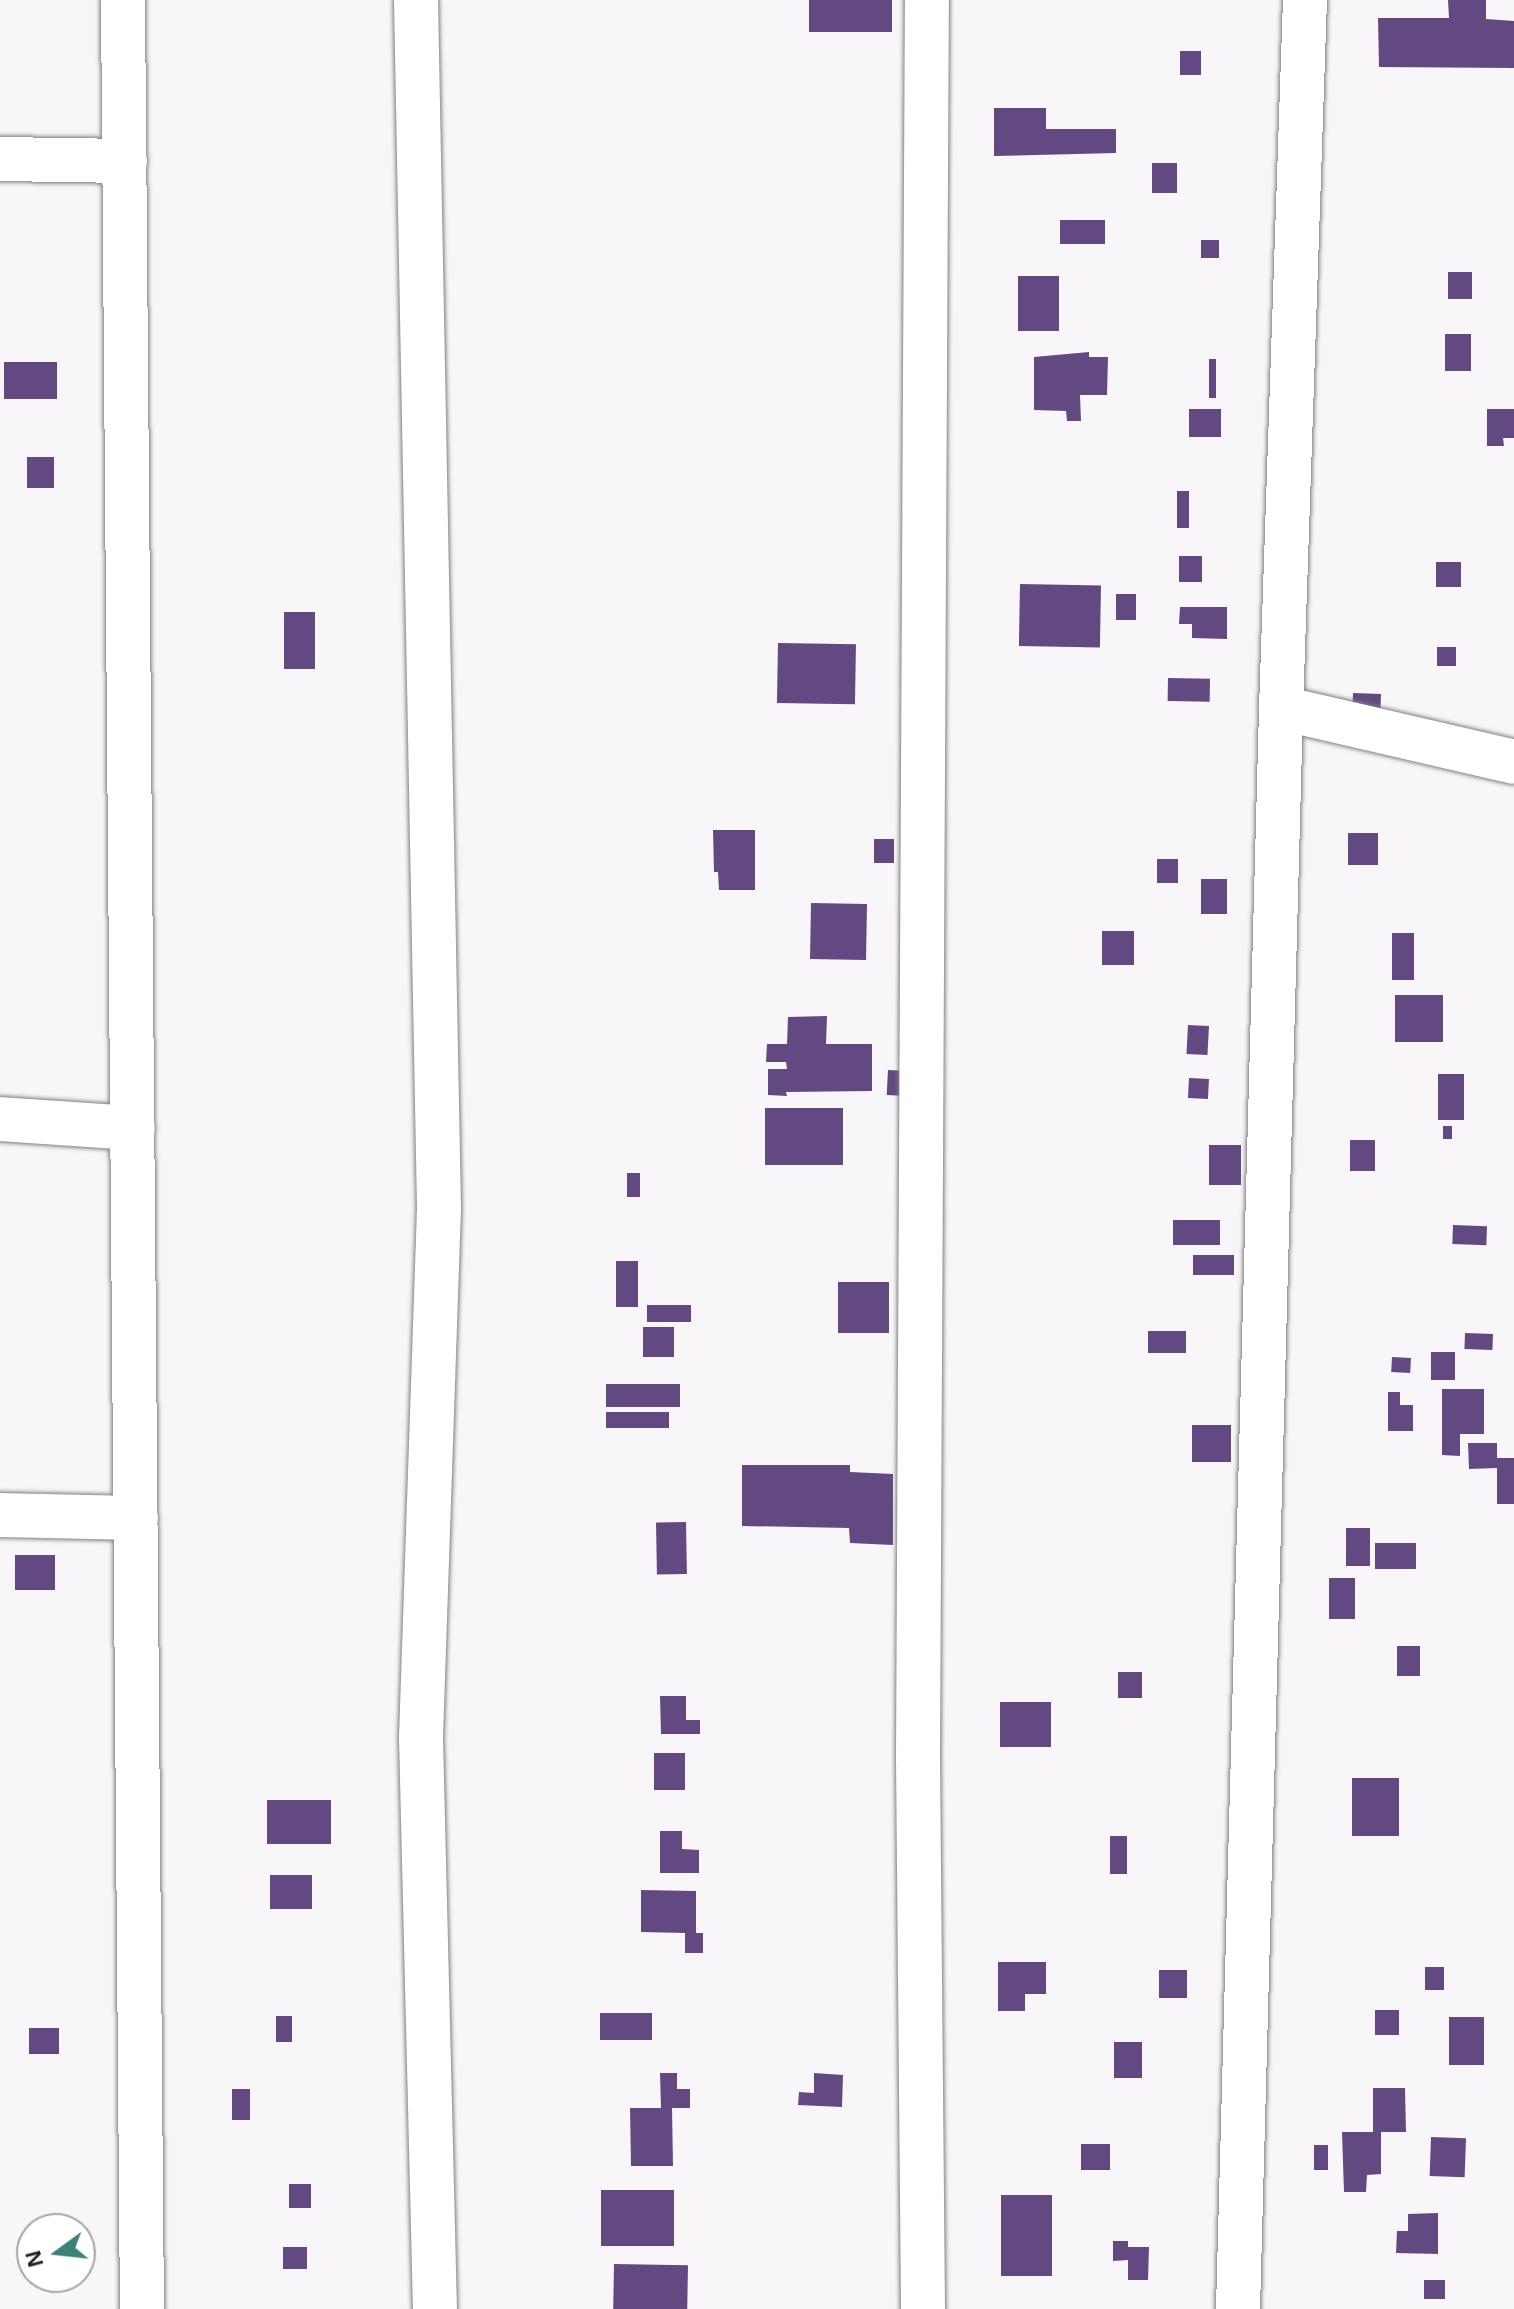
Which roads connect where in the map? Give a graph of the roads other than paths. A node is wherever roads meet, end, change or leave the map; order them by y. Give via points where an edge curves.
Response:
1 (123, 0) edge
2 (416, 0) edge
3 (927, 0) edge
4 (1305, 0) edge
5 (0, 159) edge
6 (125, 161) junction
7 (1281, 708) junction
8 (1514, 762) edge
9 (0, 1119) edge
10 (133, 1128) junction
11 (0, 1515) edge
12 (136, 1518) junction
13 (142, 2309) edge
14 (435, 2309) edge
15 (923, 2309) edge
16 (1238, 2309) edge

1 - 6 street
2 - 14 street via 439,1208 421,1738
3 - 15 street via 918,1725
4 - 7 street
5 - 6 street
6 - 10 street
7 - 8 street
7 - 16 street
9 - 10 street
10 - 12 street
11 - 12 street
12 - 13 street

